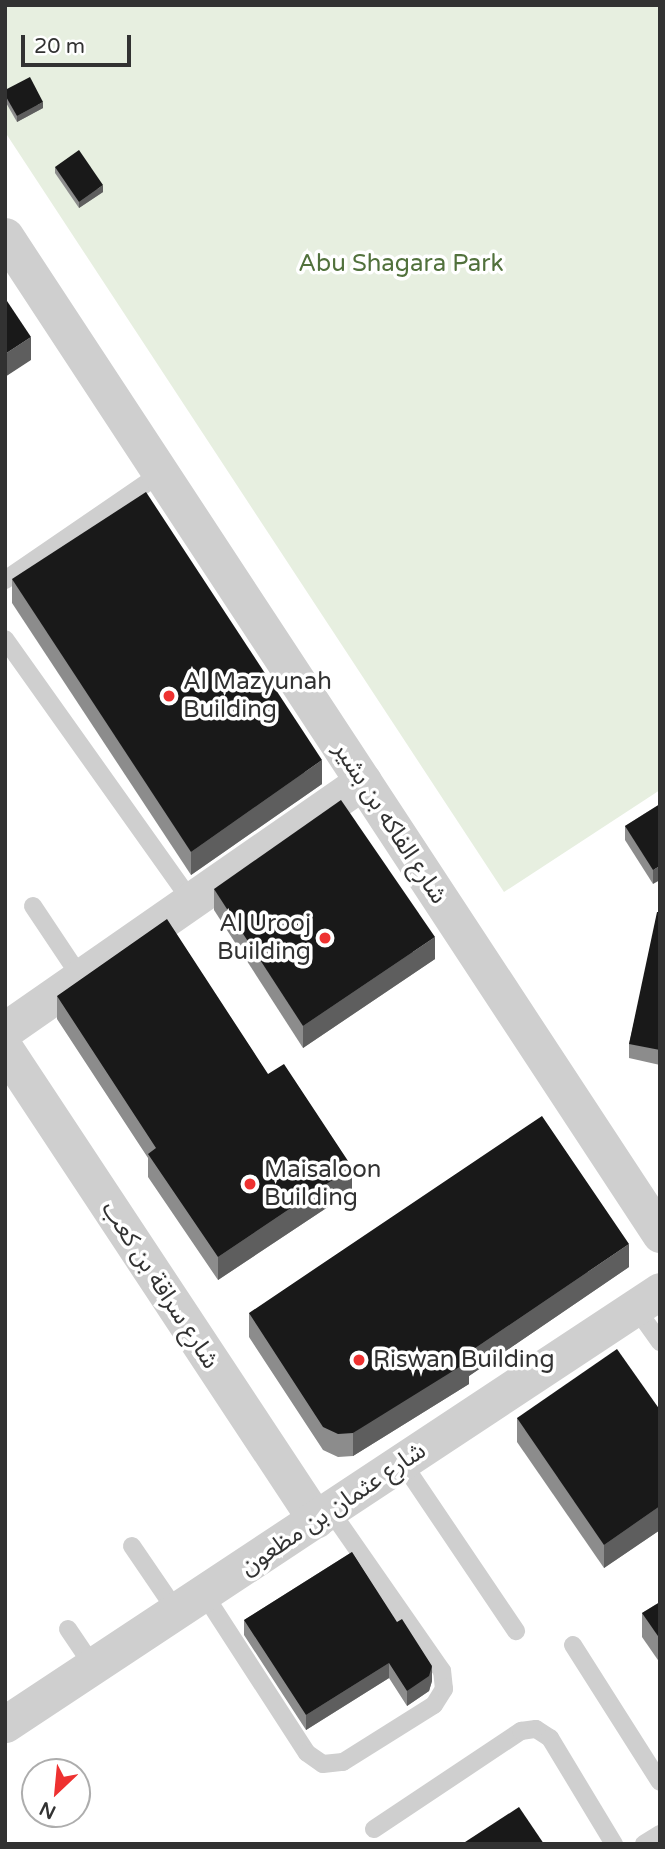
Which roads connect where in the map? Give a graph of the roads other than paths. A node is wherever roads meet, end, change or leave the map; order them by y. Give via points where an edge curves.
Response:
1 (5, 236) edge
2 (161, 473) junction
3 (5, 580) edge
4 (5, 639) edge
5 (363, 781) junction
6 (191, 901) junction
7 (33, 906) dead end
8 (80, 978) junction
9 (5, 1030) edge
10 (5, 1049) edge
11 (660, 1234) edge
12 (648, 1299) edge
13 (660, 1342) edge
14 (402, 1462) junction
15 (323, 1515) junction
16 (132, 1546) dead end
17 (191, 1603) junction
18 (68, 1629) dead end
19 (516, 1631) dead end
20 (573, 1645) dead end
21 (93, 1667) junction
22 (5, 1724) edge
23 (660, 1782) edge
24 (374, 1829) dead end
25 (660, 1834) edge
26 (614, 1844) edge
27 (643, 1844) edge

1 - 2 street, شارع الفاكه بن بشير
2 - 3 lane
2 - 5 street, شارع الفاكه بن بشير
4 - 6 lane
5 - 6 street
5 - 11 street, شارع الفاكه بن بشير
6 - 8 street
7 - 8 lane
8 - 9 street
10 - 15 street, شارع سراقة بن كعب
12 - 13 lane
12 - 14 street, شارع عثمان بن مظعون
14 - 15 street, شارع عثمان بن مظعون
14 - 19 lane
15 - 17 street, شارع عثمان بن مظعون
15 - 17 lane via 442,1671 444,1689 434,1705 343,1762 323,1764 314,1760
16 - 17 lane
17 - 21 street, شارع عثمان بن مظعون
18 - 21 lane
20 - 23 lane
21 - 22 street, شارع عثمان بن مظعون
24 - 26 lane via 521,1731 536,1729 550,1738
25 - 27 lane

